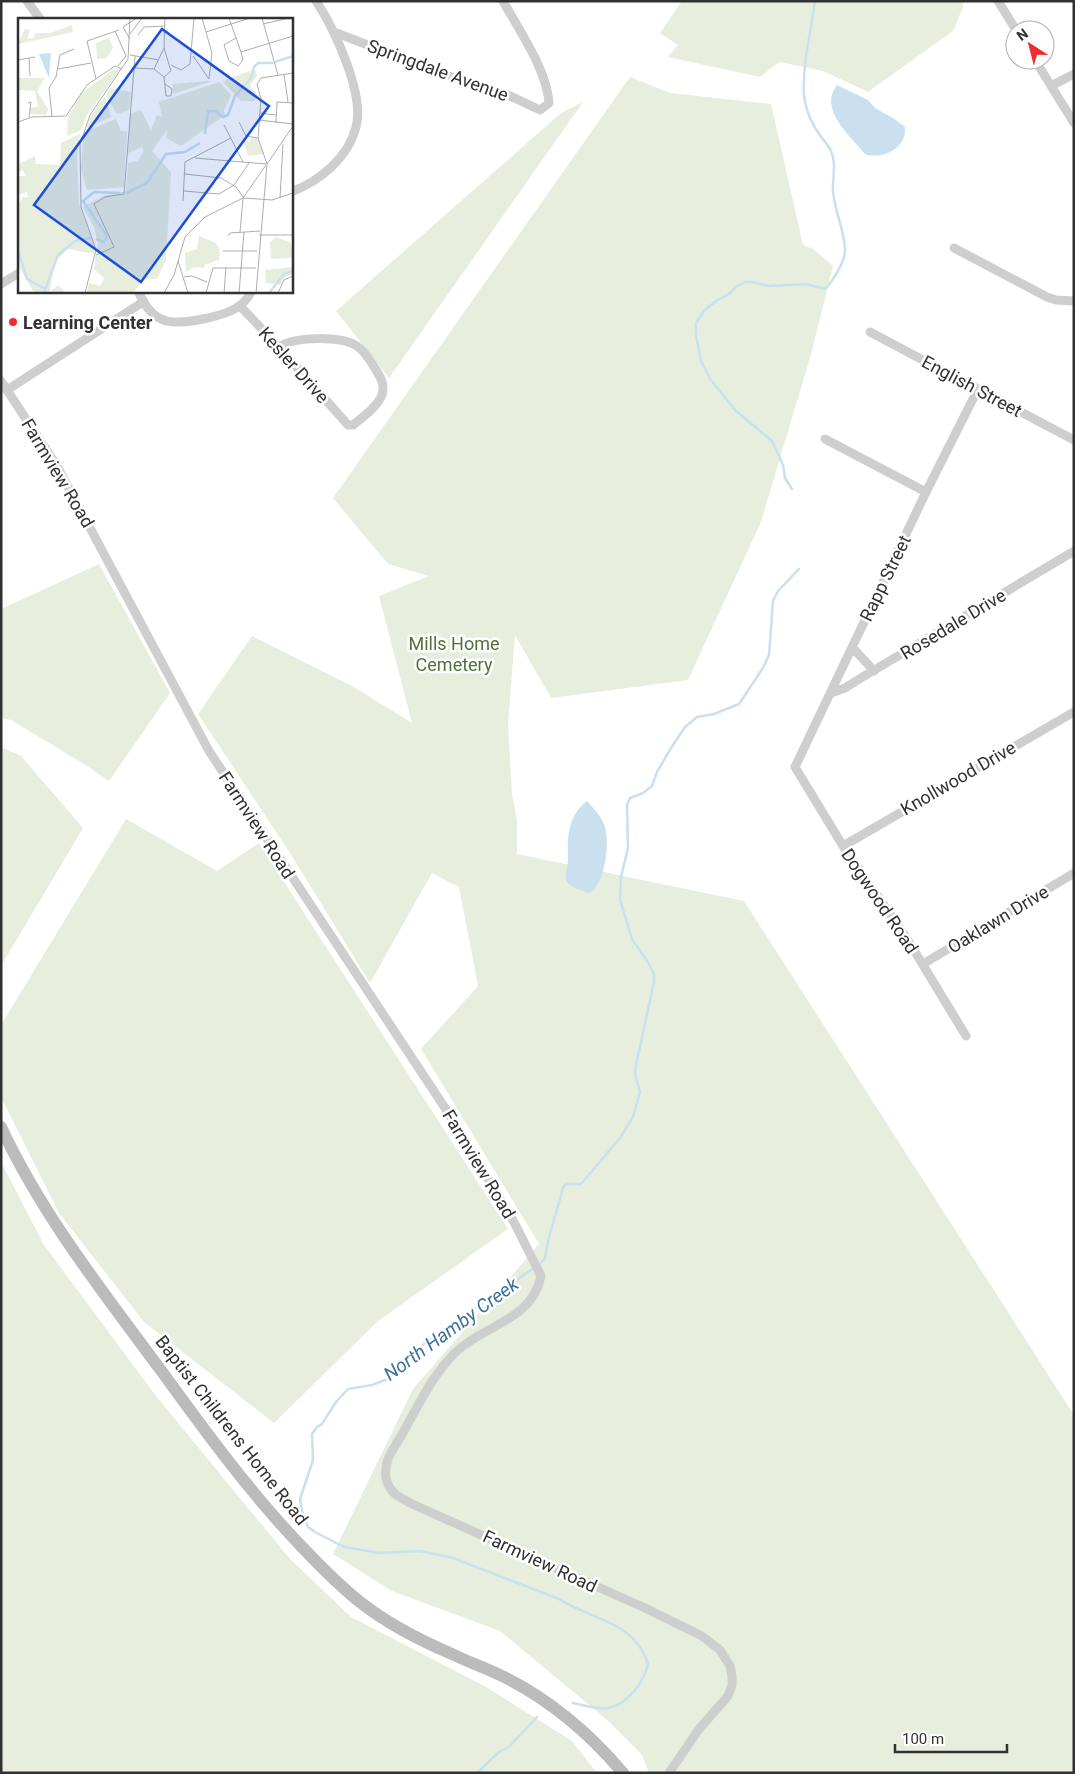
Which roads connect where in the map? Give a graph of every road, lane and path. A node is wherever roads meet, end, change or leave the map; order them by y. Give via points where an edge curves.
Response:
1 (27, 1) edge
2 (316, 1) edge
3 (503, 1) edge
4 (998, 1) edge
5 (39, 18) edge
6 (1010, 20) edge
7 (334, 32) junction
8 (1041, 70) edge
9 (1074, 74) edge
10 (1051, 86) junction
11 (1074, 123) edge
12 (292, 192) edge
13 (954, 248) dead end
14 (18, 273) edge
15 (1, 284) edge
16 (138, 292) edge
17 (251, 292) edge
18 (1074, 301) edge
19 (143, 302) junction
20 (240, 306) junction
21 (870, 332) dead end
22 (279, 347) junction
23 (1, 381) edge
24 (978, 389) junction
25 (7, 390) junction
26 (825, 439) dead end
27 (1074, 440) edge
28 (926, 492) junction
29 (1074, 551) edge
30 (852, 648) junction
31 (874, 671) junction
32 (831, 692) junction
33 (1074, 712) edge
34 (795, 768) joint
35 (843, 846) junction
36 (1074, 873) edge
37 (922, 964) junction
38 (966, 1036) dead end
39 (1, 1127) edge
40 (623, 1773) edge
41 (669, 1773) edge

1 - 5 street
2 - 7 street
3 - 7 street, Springdale Avenue via 549,92 549,103 540,110 506,94
4 - 6 street
7 - 12 street via 356,97 356,126 349,145 323,176
8 - 10 street
9 - 10 street
10 - 11 street
13 - 18 street via 1047,297
14 - 15 street
16 - 19 street
17 - 20 street
19 - 20 street via 157,317 176,322 207,318
19 - 25 street
20 - 22 street, Kesler Drive
21 - 24 street, English Street
22 - 22 street, Kesler Drive via 348,425 361,419 379,401 384,385 357,346 309,338 286,342
23 - 25 street, Farmview Road
24 - 27 street, English Street
24 - 28 street, Rapp Street
25 - 41 street, Farmview Road via 57,466 209,751 453,1120 515,1224 540,1276 532,1298 513,1317 458,1350 433,1381 388,1459 386,1477 389,1486 395,1494 412,1504 645,1608 702,1636 720,1650 732,1676 728,1696 699,1729
26 - 28 street
28 - 30 street, Rapp Street
29 - 31 street, Rosedale Drive
30 - 31 street
30 - 32 street, Rapp Street
31 - 32 street, Rosedale Drive via 845,688
32 - 34 street, Rapp Street
33 - 35 street, Knollwood Drive
34 - 35 street, Dogwood Road
35 - 37 street, Dogwood Road
36 - 37 street, Oaklawn Drive
37 - 38 street, Dogwood Road
39 - 40 street, Baptist Childrens Home Road via 35,1193 76,1254 281,1525 359,1602 421,1640 504,1676 547,1702 595,1743

